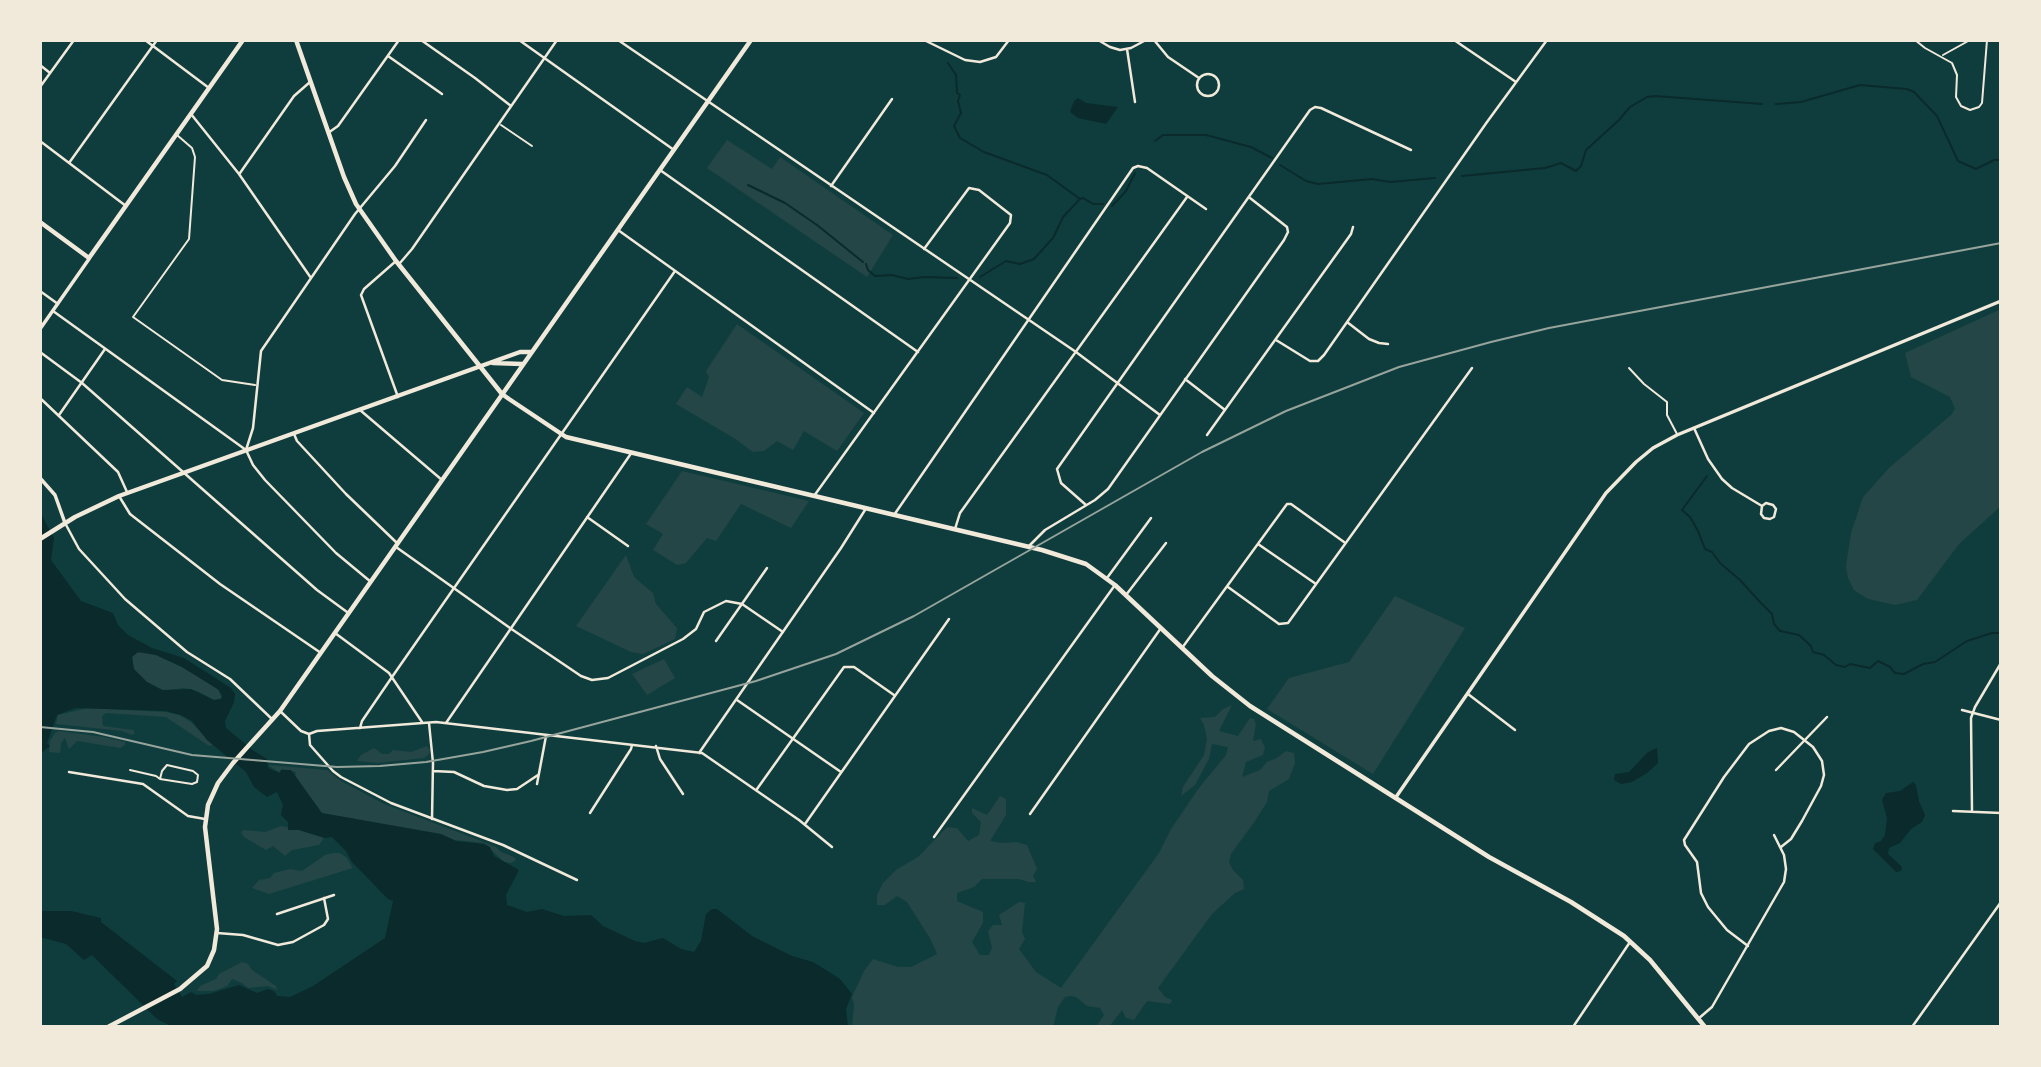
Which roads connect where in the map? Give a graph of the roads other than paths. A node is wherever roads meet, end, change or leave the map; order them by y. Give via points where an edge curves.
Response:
1 (74, 40) edge
2 (145, 40) edge
3 (157, 40) edge
4 (243, 40) edge
5 (296, 40) edge
6 (399, 40) edge
7 (421, 40) edge
8 (519, 40) edge
9 (557, 40) edge
10 (618, 40) edge
11 (751, 40) edge
12 (924, 40) edge
13 (1009, 40) edge
14 (1098, 40) edge
15 (1146, 40) edge
16 (1154, 40) edge
17 (1454, 40) edge
18 (1547, 40) edge
19 (1915, 40) edge
20 (1970, 40) edge
21 (1987, 40) edge
22 (153, 46) junction
23 (1127, 49) junction
24 (388, 56) junction
25 (1942, 56) junction
26 (545, 58) junction
27 (40, 65) edge
28 (50, 73) junction
29 (1199, 78) junction
30 (310, 82) junction
31 (1516, 82) junction
32 (40, 87) edge
33 (209, 88) junction
34 (442, 93) dead end
35 (892, 99) dead end
36 (708, 101) junction
37 (1135, 102) dead end
38 (511, 106) junction
39 (191, 114) junction
40 (426, 120) dead end
41 (500, 125) junction
42 (328, 133) junction
43 (176, 135) junction
44 (40, 141) edge
45 (532, 146) dead end
46 (674, 150) junction
47 (1411, 150) dead end
48 (69, 163) junction
49 (659, 170) junction
50 (239, 174) junction
51 (831, 186) junction
52 (1187, 197) junction
53 (1250, 198) junction
54 (127, 206) junction
55 (359, 209) junction
56 (1206, 209) dead end
57 (40, 222) edge
58 (1353, 227) dead end
59 (618, 229) junction
60 (924, 249) junction
61 (89, 258) junction
62 (398, 263) junction
63 (675, 271) junction
64 (311, 278) junction
65 (969, 279) junction
66 (40, 291) edge
67 (2001, 301) edge
68 (58, 304) junction
69 (53, 311) junction
70 (1027, 319) junction
71 (1347, 322) junction
72 (40, 329) edge
73 (1276, 340) junction
74 (1388, 344) dead end
75 (106, 349) junction
76 (40, 352) edge
77 (532, 352) junction
78 (918, 352) junction
79 (1076, 352) junction
80 (488, 364) junction
81 (523, 364) junction
82 (480, 367) junction
83 (1472, 368) dead end
84 (1629, 368) dead end
85 (1185, 379) junction
86 (82, 383) junction
87 (1118, 383) junction
88 (257, 386) junction
89 (502, 394) junction
90 (398, 397) junction
91 (40, 398) edge
92 (360, 410) junction
93 (1226, 410) junction
94 (874, 413) junction
95 (59, 415) junction
96 (1160, 415) junction
97 (1694, 428) junction
98 (294, 434) junction
99 (561, 435) junction
100 (1207, 435) dead end
101 (1677, 435) junction
102 (246, 450) junction
103 (632, 452) junction
104 (182, 473) junction
105 (40, 478) edge
106 (442, 480) junction
107 (128, 493) junction
108 (119, 496) junction
109 (814, 496) junction
110 (1086, 505) junction
111 (1762, 506) junction
112 (865, 508) junction
113 (894, 515) junction
114 (587, 517) junction
115 (1151, 519) dead end
116 (65, 523) junction
117 (955, 529) junction
118 (40, 538) edge
119 (1166, 542) dead end
120 (1345, 543) junction
121 (1257, 544) junction
122 (397, 545) junction
123 (628, 546) dead end
124 (1028, 547) junction
125 (767, 568) dead end
126 (1107, 578) junction
127 (371, 582) junction
128 (1316, 584) junction
129 (1115, 585) junction
130 (1228, 587) junction
131 (454, 589) junction
132 (1126, 596) junction
133 (742, 604) junction
134 (349, 614) junction
135 (949, 619) dead end
136 (510, 628) junction
137 (1161, 628) junction
138 (783, 632) junction
139 (335, 633) junction
140 (716, 641) dead end
141 (1182, 648) junction
142 (321, 653) junction
143 (2001, 663) edge
144 (392, 677) junction
145 (1468, 694) junction
146 (894, 695) junction
147 (737, 700) junction
148 (1962, 710) dead end
149 (280, 711) junction
150 (1973, 713) junction
151 (1827, 717) dead end
152 (273, 720) junction
153 (2001, 720) edge
154 (422, 723) junction
155 (429, 723) junction
156 (446, 723) junction
157 (360, 728) junction
158 (1515, 730) dead end
159 (309, 734) junction
160 (546, 735) junction
161 (792, 738) junction
162 (1805, 740) junction
163 (632, 744) junction
164 (656, 746) junction
165 (699, 753) junction
166 (130, 770) dead end
167 (1776, 770) dead end
168 (433, 771) junction
169 (69, 772) dead end
170 (841, 772) junction
171 (538, 775) junction
172 (160, 779) junction
173 (537, 785) dead end
174 (757, 789) junction
175 (683, 794) dead end
176 (1396, 797) junction
177 (1953, 811) dead end
178 (1972, 811) junction
179 (590, 813) dead end
180 (2001, 813) edge
181 (1030, 814) dead end
182 (205, 819) junction
183 (432, 819) junction
184 (805, 824) junction
185 (1774, 835) dead end
186 (934, 837) dead end
187 (1781, 846) junction
188 (832, 847) dead end
189 (577, 880) dead end
190 (334, 895) dead end
191 (324, 898) junction
192 (2001, 902) edge
193 (277, 914) dead end
194 (217, 933) junction
195 (1631, 941) junction
196 (1748, 946) junction
197 (1698, 1019) junction
198 (110, 1026) edge
199 (1573, 1027) edge
200 (1705, 1027) edge
201 (1912, 1027) edge

1 - 28 street
2 - 22 street
3 - 22 street
4 - 33 main road
5 - 30 main road
6 - 24 street
7 - 38 street
8 - 26 street
9 - 26 street
10 - 36 street
11 - 36 main road
12 - 13 street via 965,60 980,62 996,57
14 - 23 street via 1113,49
15 - 23 street
16 - 29 street via 1168,57
17 - 31 street
18 - 31 street
19 - 25 lane
20 - 25 lane
21 - 25 lane via 1983,100 1973,110 1958,102 1956,70
22 - 33 street
22 - 48 street
23 - 37 street
24 - 34 street
24 - 42 street via 338,126
26 - 38 street
26 - 46 street
27 - 28 street
28 - 32 street
29 - 29 street via 1214,76 1219,83 1216,92 1201,93
30 - 42 main road
30 - 50 street via 289,102
31 - 71 street
33 - 39 main road
35 - 51 street
36 - 46 main road
36 - 51 street
38 - 41 street
39 - 43 main road
39 - 50 street
40 - 55 street
41 - 45 lane
41 - 62 street
42 - 55 main road
43 - 54 main road
43 - 88 lane via 194,154 189,239 132,317 222,380
44 - 48 street
46 - 49 main road
47 - 53 street via 1315,107
48 - 54 street
49 - 59 main road
49 - 78 street
50 - 64 street
51 - 60 street
52 - 56 street
52 - 70 street via 1147,168 1131,170
52 - 79 street
53 - 85 street via 1287,229 1284,240
53 - 87 street
54 - 61 main road
55 - 62 main road
55 - 64 street
57 - 61 main road
58 - 73 street
59 - 63 street
59 - 77 main road
60 - 65 street
60 - 65 street via 966,190 979,190 1012,218
61 - 68 street
62 - 82 main road
62 - 90 street via 361,295
63 - 94 street
63 - 99 street
64 - 88 street via 261,351
65 - 70 street
65 - 78 street
66 - 68 street
67 - 97 street
68 - 69 street
69 - 72 street
69 - 75 street
70 - 79 street
70 - 113 street
71 - 73 street via 1316,361
71 - 74 street via 1372,341
73 - 93 street
75 - 86 street
75 - 102 street
76 - 86 street
77 - 80 main road
77 - 81 main road
78 - 94 street
79 - 87 street
79 - 117 street via 960,513
80 - 81 main road
80 - 82 main road
81 - 89 main road
82 - 89 main road
82 - 90 main road
83 - 120 street
84 - 101 lane via 1667,402 1667,415
85 - 93 street
85 - 96 street
86 - 95 street
86 - 104 street
87 - 96 street
87 - 110 street via 1058,467 1057,476 1064,487
88 - 102 street
89 - 99 main road
89 - 106 main road
90 - 92 main road
91 - 95 street
92 - 98 main road
92 - 106 street
93 - 100 street
94 - 109 street
95 - 107 street via 118,472
96 - 110 street via 1108,489
97 - 101 street
97 - 111 street via 1715,470 1732,488
98 - 102 main road
98 - 122 street
99 - 103 main road
99 - 131 street
101 - 145 street via 1644,455 1613,484
102 - 104 main road
102 - 127 street via 265,480
103 - 109 main road
103 - 114 street
104 - 107 main road
104 - 134 street
105 - 116 street via 53,492
106 - 122 main road
107 - 108 main road
108 - 116 main road
108 - 142 street via 130,514 213,579
109 - 112 main road
110 - 124 street via 1045,530
111 - 111 street via 1764,518 1774,517 1773,505
112 - 113 main road
112 - 138 street
113 - 117 main road
114 - 123 street
114 - 136 street
115 - 126 street
116 - 118 main road
116 - 152 street via 94,568 125,599 187,652 230,679
117 - 124 main road
119 - 132 street
120 - 121 street via 1288,503
120 - 128 street
121 - 128 street
121 - 130 street
122 - 127 main road
122 - 131 street
124 - 126 main road via 1078,560
125 - 133 street
126 - 129 main road
127 - 134 main road
128 - 130 street via 1284,625
129 - 132 main road
129 - 186 street
130 - 141 street
131 - 136 street
131 - 144 street
132 - 137 main road
133 - 136 street via 726,601 711,607 691,635 599,681 581,676
133 - 138 street
133 - 140 street
134 - 139 main road
135 - 146 street
136 - 156 street
137 - 141 main road
137 - 181 street
138 - 147 street
139 - 142 main road
139 - 144 street
141 - 176 main road via 1250,706
142 - 149 main road
143 - 150 street
144 - 154 street
144 - 157 street
145 - 158 street
145 - 176 street
146 - 161 street via 848,666
146 - 170 street
147 - 161 street
147 - 165 street
148 - 150 street
149 - 152 main road
149 - 159 street
150 - 153 street
150 - 178 street
151 - 162 street
152 - 182 main road via 213,792
154 - 155 street
154 - 157 street
155 - 156 street
155 - 168 street
156 - 160 street
157 - 159 street
159 - 183 street via 310,745 338,775
160 - 163 street
160 - 171 street
161 - 170 street
161 - 174 street
162 - 167 street
162 - 187 street via 1821,758 1824,778 1791,839
162 - 196 street via 1791,731 1773,729 1752,742 1684,841 1698,863 1701,893 1708,907
163 - 164 street
163 - 179 street
164 - 165 street
164 - 175 street
165 - 174 street
166 - 172 lane
168 - 171 street via 454,772 484,786 507,790
168 - 183 street
169 - 182 street via 143,784 188,816
170 - 184 street
171 - 173 street
172 - 172 lane via 192,785 198,775 167,765
174 - 184 street
176 - 195 main road
177 - 178 street
178 - 180 street
182 - 194 main road
183 - 189 street via 503,845
184 - 188 street
185 - 187 street
187 - 196 street via 1786,861 1784,882
190 - 191 street
191 - 193 street
191 - 194 street via 328,919 324,925 293,943 278,945
192 - 201 street
194 - 198 main road via 210,961 201,973
195 - 197 main road
195 - 199 street
196 - 197 street via 1712,1007
197 - 200 main road

